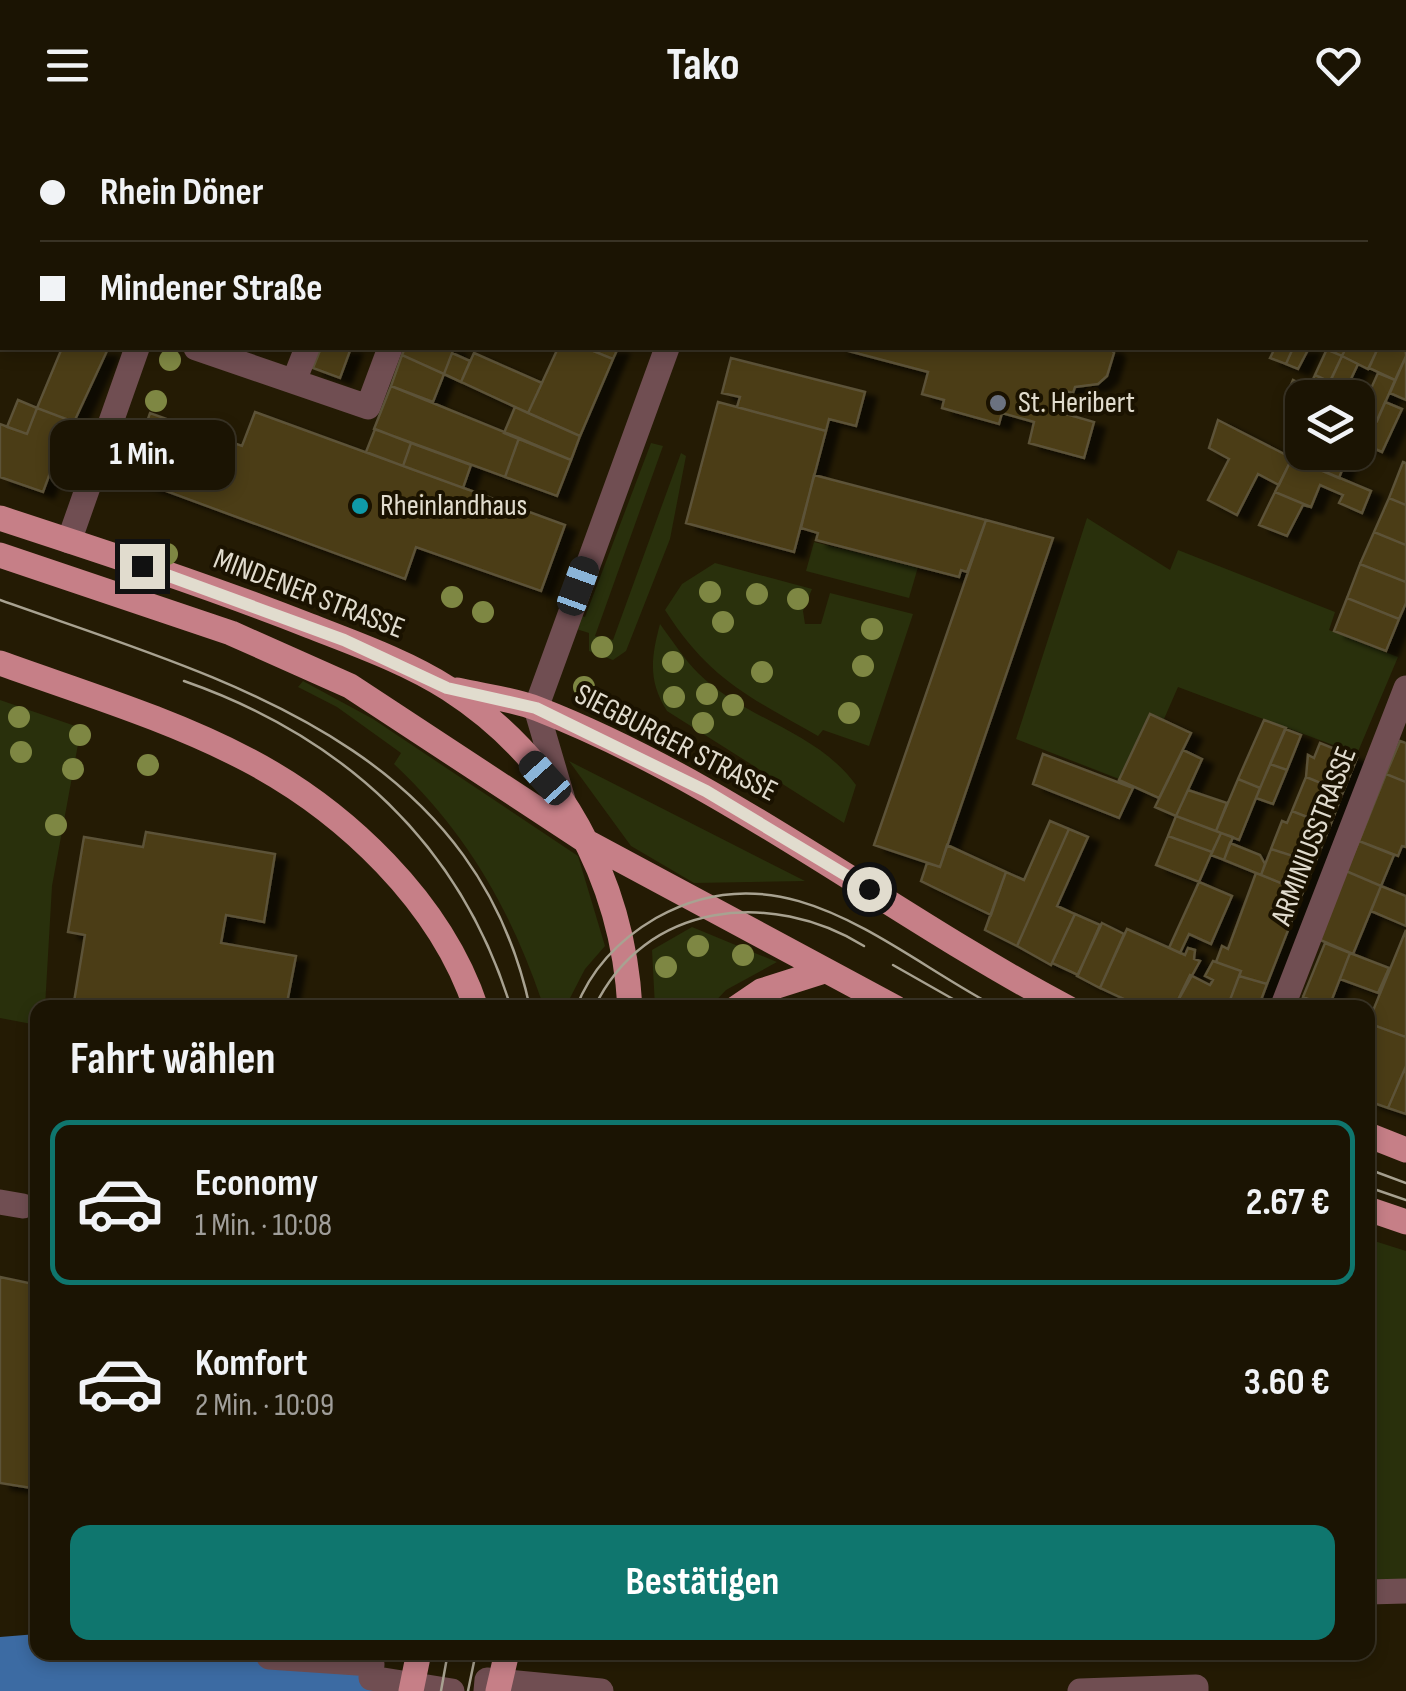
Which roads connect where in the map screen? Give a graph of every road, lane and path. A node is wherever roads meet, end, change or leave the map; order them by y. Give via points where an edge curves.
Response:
1 (136, 350) edge
2 (202, 350) edge
3 (306, 350) edge
4 (389, 350) edge
5 (666, 350) edge
6 (294, 381) junction
7 (0, 518) edge
8 (69, 541) junction
9 (0, 556) edge
10 (0, 663) edge
11 (447, 688) junction
12 (1406, 688) edge
13 (536, 708) junction
14 (563, 800) junction
15 (589, 843) junction
16 (824, 972) junction
17 (472, 1000) edge
18 (629, 1000) edge
19 (747, 1000) edge
20 (880, 1000) edge
21 (1053, 1000) edge
22 (1285, 1000) edge
23 (1375, 1138) edge
24 (1406, 1150) edge
25 (1375, 1211) edge
26 (1406, 1222) edge
27 (1406, 1591) edge
28 (1375, 1592) edge
29 (313, 1660) edge
30 (417, 1660) edge
31 (505, 1660) edge
32 (411, 1691) edge
33 (452, 1691) edge
34 (486, 1691) edge
35 (498, 1691) edge
36 (601, 1691) edge
37 (1080, 1691) edge
38 (1196, 1691) edge

1 - 8 street
2 - 6 street
3 - 6 street
4 - 6 street via 368,407
5 - 13 street
7 - 8 main road, MINDENER STRASSE
8 - 11 main road, MINDENER STRASSE via 297,621
9 - 15 main road via 230,634 350,686
10 - 17 main road via 166,724 248,760 308,797 398,878 428,915
11 - 13 main road, SIEGBURGER STRASSE
11 - 14 main road, MINDENER STRASSE via 520,751
12 - 22 street, ARMINIUSSTRASSE
13 - 14 street
13 - 21 main road, SIEGBURGER STRASSE via 706,791
14 - 15 main road, MINDENER STRASSE
15 - 16 main road
15 - 18 main road, MINDENER STRASSE via 619,922
16 - 19 main road
16 - 20 main road
23 - 24 main road
25 - 26 main road
27 - 28 street
29 - 33 street via 372,1664 371,1678
30 - 32 main road
31 - 35 main road
34 - 36 street via 487,1680
37 - 38 street

